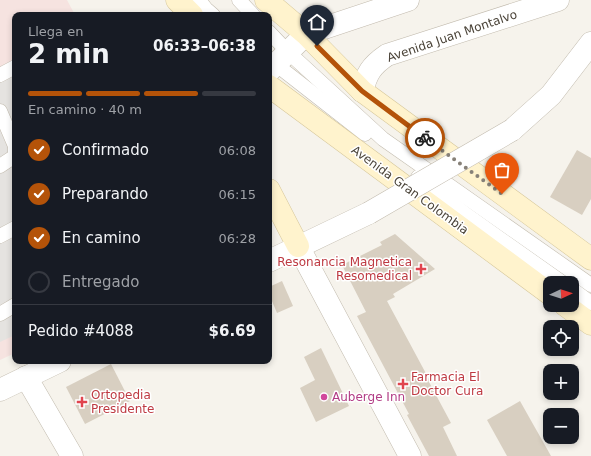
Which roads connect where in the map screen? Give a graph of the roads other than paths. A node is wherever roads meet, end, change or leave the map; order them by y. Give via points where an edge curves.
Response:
1 (172, 0) edge
2 (177, 0) edge
3 (199, 0) edge
4 (239, 0) edge
5 (266, 0) edge
6 (408, 0) edge
7 (558, 0) edge
8 (178, 12) edge
9 (189, 12) edge
10 (210, 12) edge
11 (250, 12) edge
12 (306, 34) junction
13 (591, 43) edge
14 (272, 44) edge
15 (276, 61) edge
16 (12, 69) edge
17 (0, 75) edge
18 (272, 88) edge
19 (362, 91) junction
20 (0, 110) edge
21 (12, 139) edge
22 (12, 158) edge
23 (458, 161) junction
24 (0, 166) edge
25 (272, 196) edge
26 (12, 230) edge
27 (0, 236) edge
28 (298, 246) junction
29 (272, 259) edge
30 (591, 260) edge
31 (553, 276) edge
32 (591, 285) edge
33 (543, 289) edge
34 (579, 294) edge
35 (591, 303) edge
36 (12, 307) edge
37 (575, 312) edge
38 (0, 314) edge
39 (591, 324) edge
40 (54, 364) edge
41 (26, 377) junction
42 (0, 390) edge
43 (72, 456) edge
44 (410, 456) edge

1 - 8 main road
2 - 9 main road
3 - 10 lane
4 - 11 lane
5 - 12 main road
6 - 12 street
7 - 19 street, Avenida Juan Montalvo via 387,55 370,69
12 - 15 street
12 - 19 main road
13 - 23 street, bridge via 551,95 512,130
14 - 15 lane
15 - 31 lane via 467,215
15 - 32 lane
16 - 17 lane
18 - 33 main road, Avenida Gran Colombia
19 - 23 main road
20 - 21 lane
22 - 24 lane
23 - 28 street, bridge via 369,213
23 - 30 main road
25 - 28 main road
26 - 27 lane
28 - 29 street
28 - 44 street
34 - 35 lane
36 - 38 lane
37 - 39 main road
40 - 41 street
41 - 42 street
41 - 43 street

